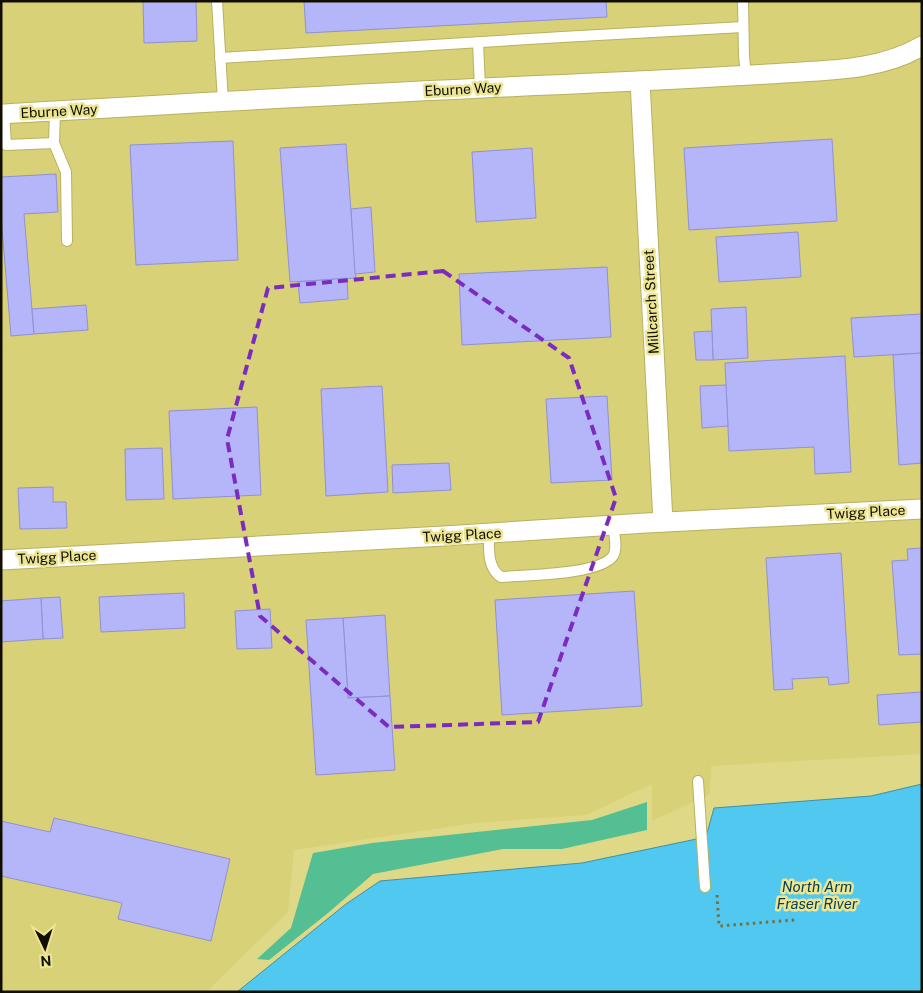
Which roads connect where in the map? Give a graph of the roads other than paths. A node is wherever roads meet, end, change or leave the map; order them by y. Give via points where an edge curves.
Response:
1 (217, 1) edge
2 (743, 1) edge
3 (743, 27) junction
4 (478, 42) junction
5 (922, 46) edge
6 (220, 58) junction
7 (746, 75) junction
8 (640, 81) junction
9 (480, 88) junction
10 (223, 102) junction
11 (55, 111) junction
12 (3, 113) edge
13 (54, 143) junction
14 (67, 241) dead end
15 (922, 509) edge
16 (663, 522) junction
17 (613, 525) junction
18 (489, 534) junction
19 (1, 560) edge
20 (698, 781) dead end
21 (705, 887) dead end

1 - 6 lane
2 - 3 lane
3 - 4 lane
3 - 7 lane
4 - 6 lane
4 - 9 lane
5 - 7 street, Eburne Way via 894,59 865,66
6 - 10 lane
7 - 8 street, Eburne Way
8 - 9 street, Eburne Way
8 - 16 street, Millcarch Street
9 - 10 street, Eburne Way
10 - 11 street, Eburne Way
11 - 12 street, Eburne Way
11 - 13 lane
12 - 13 lane via 6,145
13 - 14 lane via 66,172
15 - 16 street, Twigg Place
16 - 17 street, Twigg Place
17 - 18 street, Twigg Place
17 - 18 lane via 616,550 613,556 592,569 575,572 501,577 491,565
18 - 19 street, Twigg Place
20 - 21 lane

